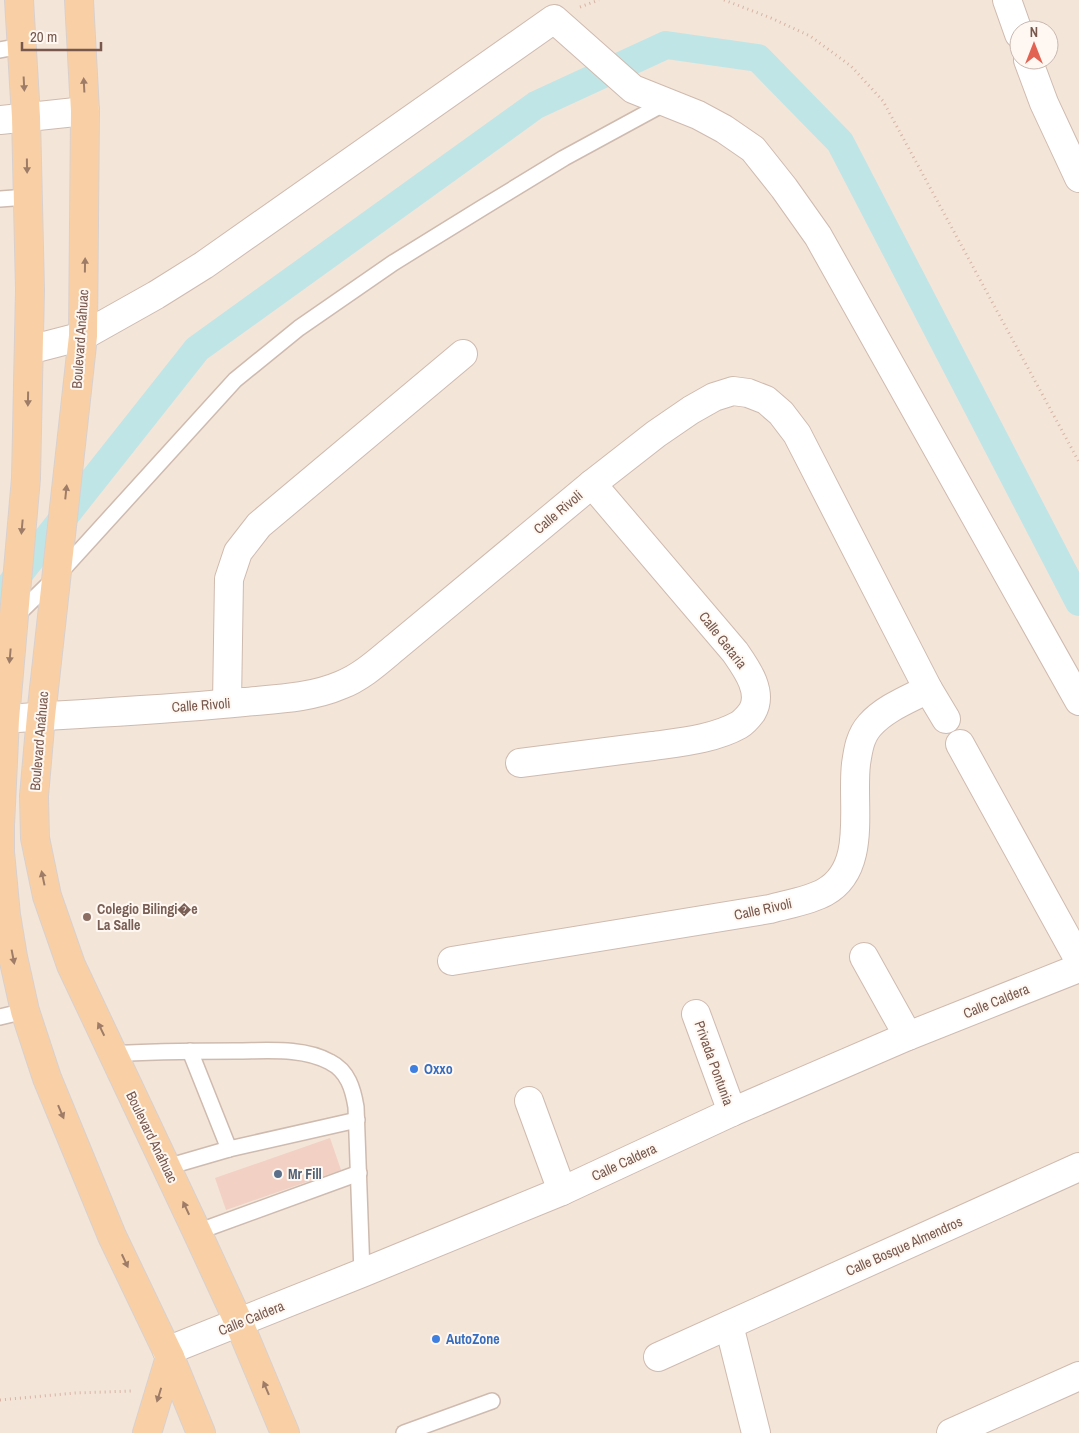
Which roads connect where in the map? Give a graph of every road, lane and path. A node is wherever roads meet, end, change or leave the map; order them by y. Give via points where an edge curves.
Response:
1 (19, 0) edge
2 (79, 0) edge
3 (724, 0) edge
4 (1007, 0) edge
5 (1014, 20) edge
6 (11, 48) edge
7 (1032, 70) edge
8 (667, 102) junction
9 (85, 112) junction
10 (13, 118) edge
11 (1079, 178) edge
12 (27, 197) junction
13 (0, 199) edge
14 (83, 336) junction
15 (28, 350) junction
16 (463, 354) dead end
17 (1079, 462) edge
18 (592, 484) junction
19 (56, 577) junction
20 (14, 613) junction
21 (928, 689) junction
22 (1079, 701) edge
23 (227, 703) junction
24 (41, 716) junction
25 (5, 719) junction
26 (946, 719) dead end
27 (960, 744) dead end
28 (520, 763) dead end
29 (0, 826) edge
30 (3, 915) edge
31 (864, 958) dead end
32 (1079, 960) edge
33 (452, 961) dead end
34 (1079, 968) edge
35 (13, 1014) edge
36 (696, 1014) dead end
37 (908, 1036) junction
38 (190, 1051) junction
39 (112, 1054) junction
40 (528, 1101) dead end
41 (732, 1112) junction
42 (357, 1120) junction
43 (229, 1149) junction
44 (1079, 1167) edge
45 (167, 1168) junction
46 (358, 1173) junction
47 (562, 1191) junction
48 (197, 1232) junction
49 (362, 1273) junction
50 (239, 1323) junction
51 (729, 1325) junction
52 (169, 1354) junction
53 (658, 1357) dead end
54 (1079, 1376) edge
55 (161, 1390) junction
56 (0, 1400) edge
57 (492, 1401) dead end
58 (147, 1433) edge
59 (201, 1433) edge
60 (285, 1433) edge
61 (404, 1433) edge
62 (756, 1433) edge
63 (951, 1433) edge

1 - 6 main road
9 -> 2 main road, Boulevard Anáhuac
3 - 17 path via 810,36 852,66 882,101
4 - 5 street
6 -> 10 main road
7 - 11 street
8 - 14 street via 633,89 554,19 204,265
8 - 19 lane via 564,158 392,263 299,328 235,380
8 - 22 street via 698,114 753,149 818,236
9 - 10 street
14 -> 9 main road, Boulevard Anáhuac
10 -> 12 main road
12 - 13 lane
12 - 15 main road
14 - 15 street
19 -> 14 main road, Boulevard Anáhuac
15 -> 20 main road via 26,478
16 - 23 street via 246,540 238,552 229,579
18 - 21 street, Calle Rivoli via 656,434 714,397 733,391 766,400 797,434
18 - 23 street, Calle Rivoli via 364,672 342,685 318,693
18 - 28 street, Calle Getaria via 736,652 750,674 756,702 753,711 740,725 717,733 685,741
19 - 20 lane
19 - 24 main road, Boulevard Anáhuac
20 -> 25 main road
21 - 26 street, Calle Rivoli
21 - 33 street, Calle Rivoli via 881,714 861,738 855,777 856,821 849,866 838,882 825,892 770,909
23 - 24 street, Calle Rivoli
24 - 25 street, Calle Rivoli
39 -> 24 main road, Boulevard Anáhuac via 58,930 40,866 35,838 34,796
25 - 29 main road
27 - 32 street
29 - 30 main road
30 -> 35 main road via 13,957
31 - 37 street
34 - 37 street, Calle Caldera
35 -> 52 main road via 47,1078 112,1236
36 - 41 street, Privada Pontunia
37 - 41 street, Calle Caldera
38 - 39 lane
38 - 42 lane via 284,1051 313,1055 331,1062 344,1074 352,1088
38 - 43 lane
39 - 45 main road, Boulevard Anáhuac
40 - 47 street
41 - 47 street, Calle Caldera
42 - 43 lane
42 - 46 lane
43 - 45 lane
44 - 51 street, Calle Bosque Almendros
48 -> 45 main road, Boulevard Anáhuac
46 - 48 lane
46 - 49 lane
47 - 49 street, Calle Caldera
48 - 50 main road, Boulevard Anáhuac
49 - 50 street, Calle Caldera
50 - 52 street, Calle Caldera
60 -> 50 main road, Boulevard Anáhuac
51 - 53 street, Calle Bosque Almendros
51 - 62 street
52 - 55 main road
52 - 59 main road
54 - 63 street
55 - 56 path
55 -> 58 main road
57 - 61 lane

